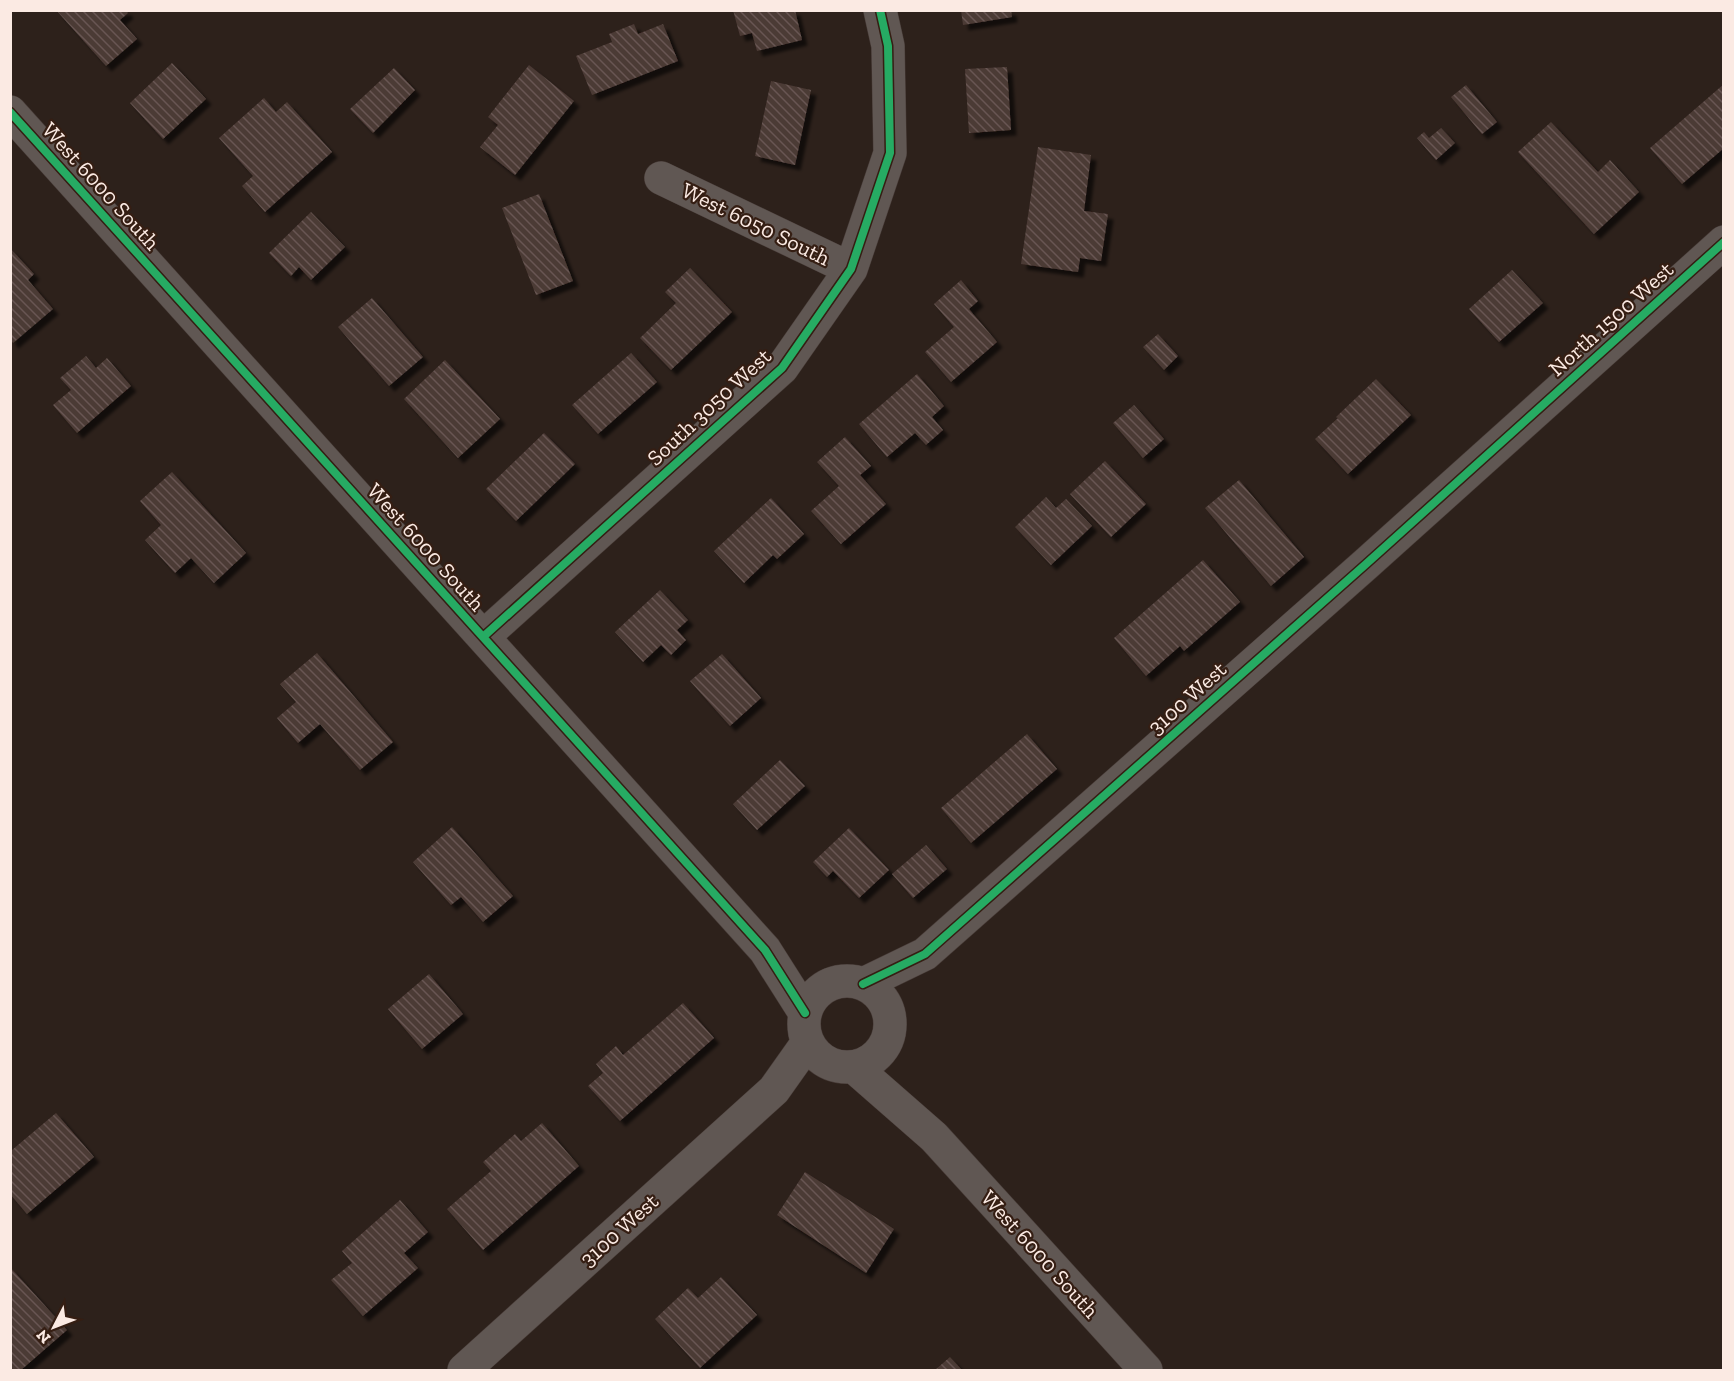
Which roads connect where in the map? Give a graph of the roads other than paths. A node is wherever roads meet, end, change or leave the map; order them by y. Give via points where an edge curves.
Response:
1 (880, 10) edge
2 (10, 112) edge
3 (661, 178) dead end
4 (1724, 242) edge
5 (850, 270) junction
6 (1523, 423) joint
7 (483, 637) junction
8 (924, 954) junction
9 (863, 984) junction
10 (890, 1015) junction
11 (832, 1038) junction
12 (464, 1371) edge
13 (1146, 1371) edge

1 - 5 street, South 3050 West via 888,46 890,153
2 - 7 street, West 6000 South
3 - 5 street, West 6050 South
4 - 6 street, North 1500 West
5 - 7 street, South 3050 West via 782,368
6 - 8 street, 3100 West
7 - 11 street, West 6000 South via 765,950
8 - 9 street, 3100 West
8 - 10 street, 3100 West
9 - 10 street via 881,997
9 - 11 street, 3100 West via 839,982
10 - 11 street via 886,1045
11 - 12 street, 3100 West
11 - 13 street, West 6000 South via 934,1137

